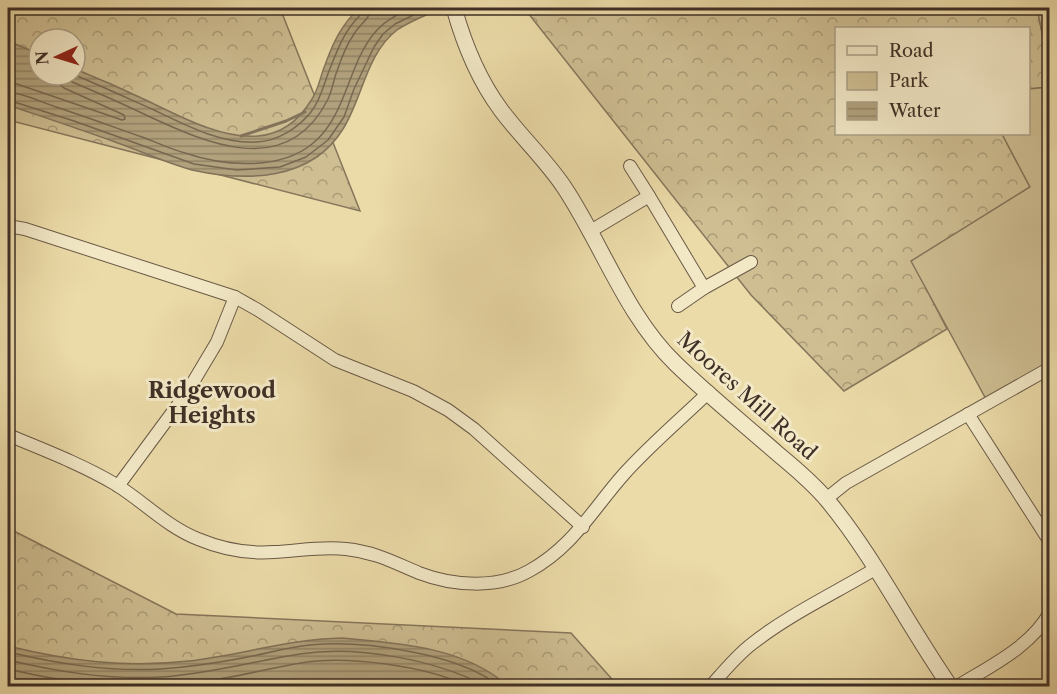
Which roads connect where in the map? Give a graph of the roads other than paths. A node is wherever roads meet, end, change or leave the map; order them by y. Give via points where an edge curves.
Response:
1 (455, 11) edge
2 (630, 166) dead end
3 (649, 196) junction
4 (8, 226) edge
5 (590, 232) junction
6 (751, 262) dead end
7 (704, 288) junction
8 (235, 297) junction
9 (678, 306) dead end
10 (1050, 368) edge
11 (709, 392) junction
12 (968, 414) junction
13 (8, 435) edge
14 (118, 486) junction
15 (826, 499) junction
16 (583, 527) junction
17 (1050, 542) edge
18 (875, 569) junction
19 (1050, 612) edge
20 (711, 687) edge
21 (950, 687) edge
22 (957, 687) edge

1 - 5 street, Moores Mill Road via 486,88 565,188
2 - 3 street
3 - 5 street
3 - 7 street
4 - 8 street
5 - 11 street, Moores Mill Road via 652,336 675,363
6 - 7 street
7 - 9 street
8 - 14 street via 217,342 186,394
8 - 16 street via 335,360 413,391 448,410
10 - 12 street
11 - 15 street, Moores Mill Road
11 - 16 street via 626,472
12 - 15 street via 846,483
12 - 17 street
13 - 14 street
14 - 16 street via 178,529 218,546 259,552 326,548 363,551 421,573 466,583 499,582 528,572
15 - 18 street, Moores Mill Road
18 - 20 street via 753,643
18 - 21 street, Moores Mill Road
19 - 22 street via 1023,644

